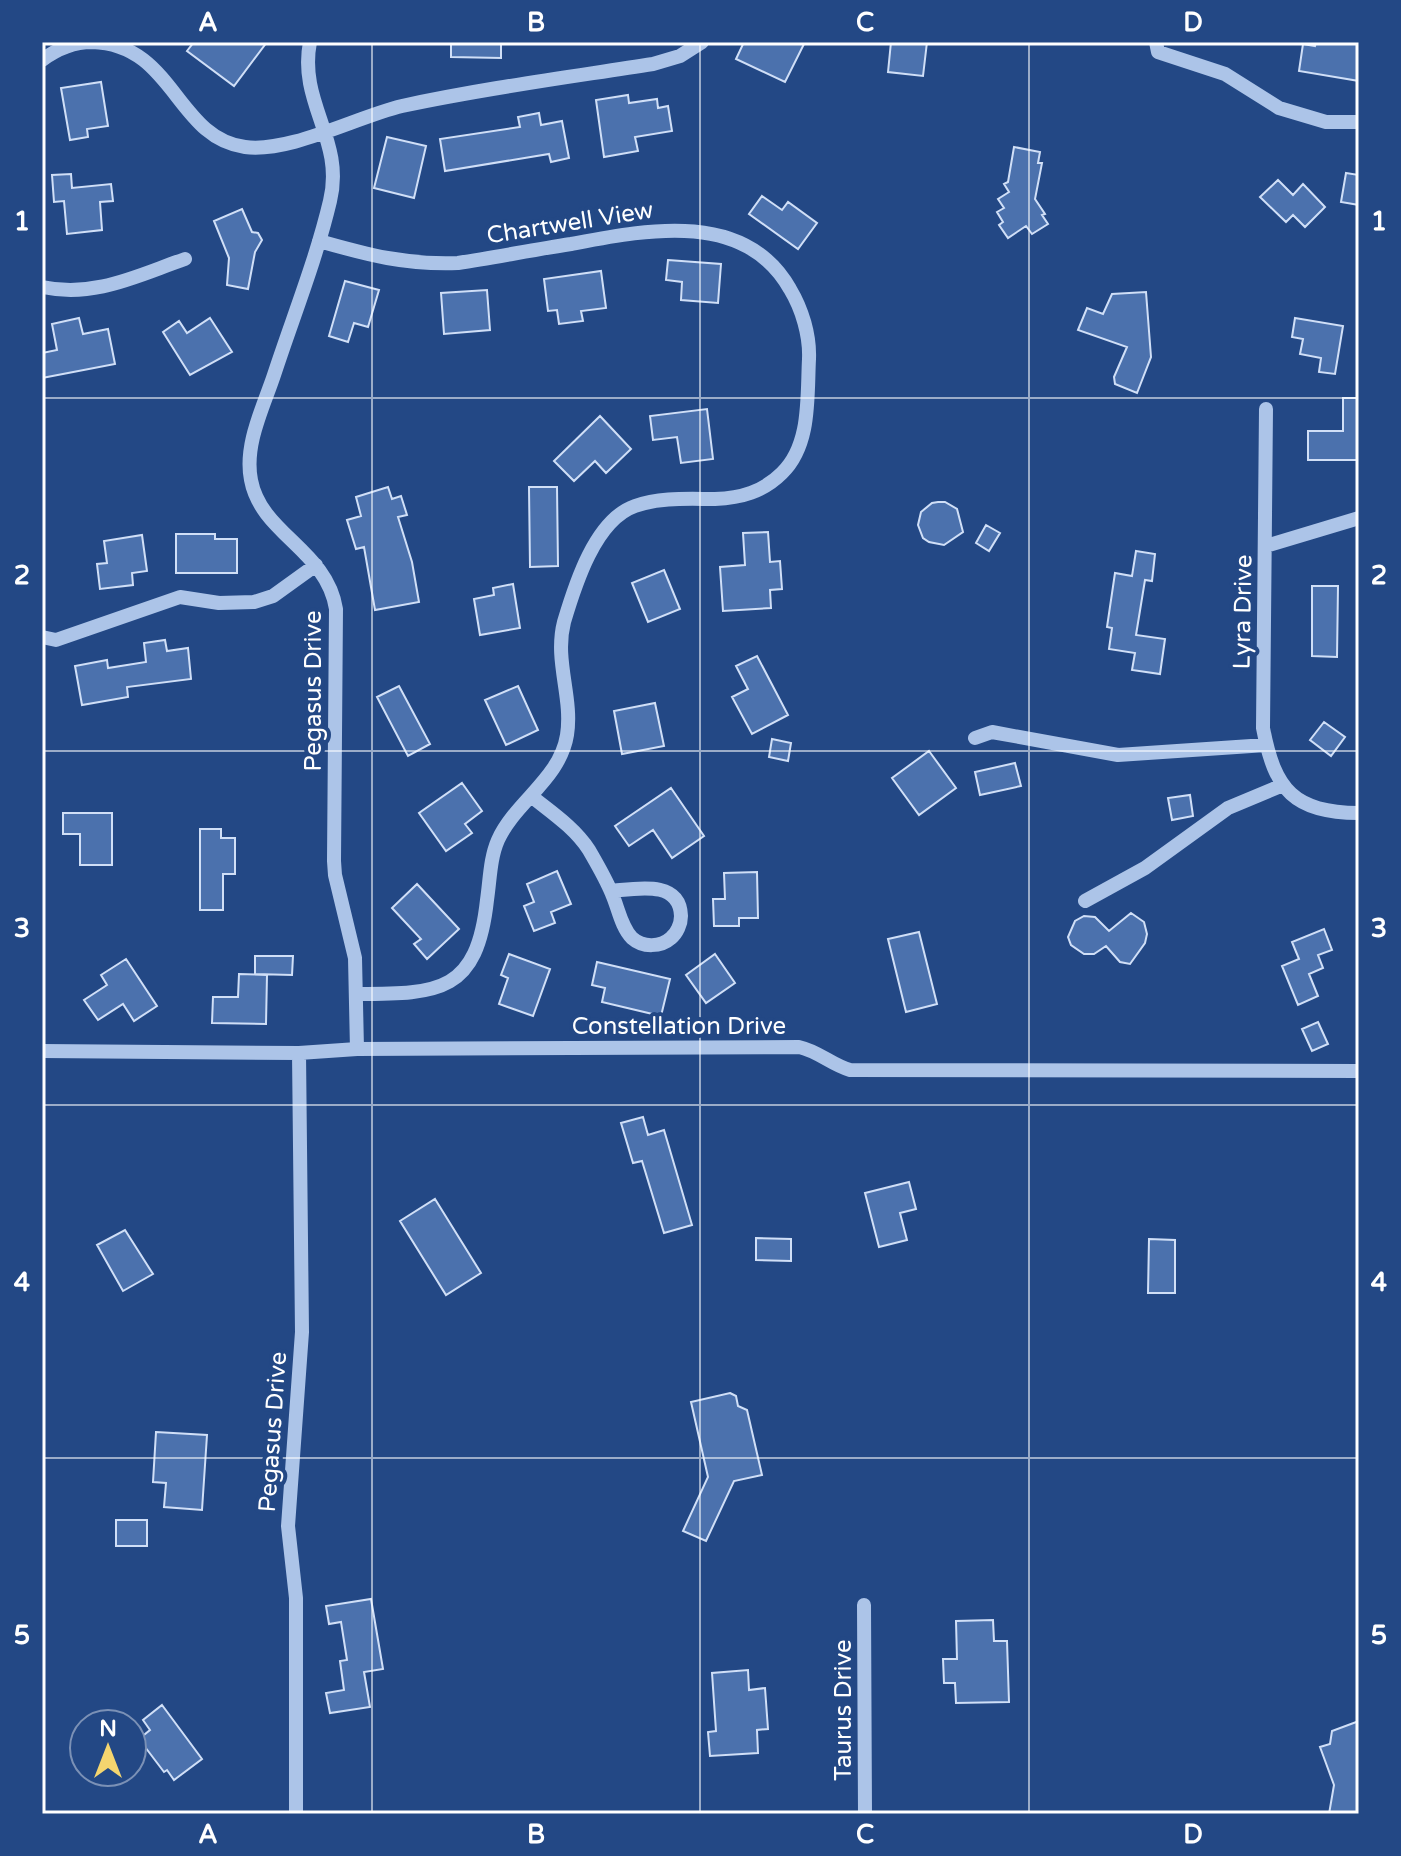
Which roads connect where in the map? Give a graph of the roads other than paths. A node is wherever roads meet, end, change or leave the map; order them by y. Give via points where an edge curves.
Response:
1 (310, 42) edge
2 (702, 42) edge
3 (1156, 44) edge
4 (42, 60) edge
5 (1359, 122) edge
6 (325, 130) junction
7 (319, 241) junction
8 (185, 259) dead end
9 (42, 287) edge
10 (1266, 409) dead end
11 (1359, 518) edge
12 (1266, 546) junction
13 (316, 565) junction
14 (42, 637) edge
15 (975, 738) dead end
16 (1266, 745) junction
17 (1283, 785) junction
18 (531, 796) junction
19 (1359, 813) edge
20 (611, 891) junction
21 (1085, 901) dead end
22 (358, 994) junction
23 (357, 1049) junction
24 (42, 1051) edge
25 (299, 1053) junction
26 (1359, 1071) edge
27 (864, 1605) dead end
28 (296, 1814) edge
29 (865, 1814) edge

1 - 6 street, Pegasus Drive via 309,85
2 - 6 street via 653,64 412,104
3 - 5 street via 1158,52 1225,74 1279,108 1326,122
4 - 6 street via 83,42 126,47 156,70 205,129 235,146 273,147
6 - 7 street, Pegasus Drive via 334,182
7 - 13 street, Pegasus Drive via 254,434 250,470 263,508
7 - 18 street, Chartwell View via 380,258 430,264 650,231 704,232 752,249 785,279 796,298 810,354 803,438 795,456 784,472 755,493 648,502 631,507 607,526 587,559 564,623 560,661 569,715 565,746
8 - 9 street via 101,289 64,292
10 - 12 street, Lyra Drive
11 - 12 street
12 - 16 street, Lyra Drive
13 - 14 street via 273,596 254,602 180,597 56,640
13 - 22 street, Pegasus Drive via 330,582 336,609 334,861 353,943
15 - 16 street via 992,732 1118,755
16 - 17 street, Lyra Drive
17 - 19 street, Lyra Drive via 1301,803
17 - 21 street via 1228,808 1145,868
18 - 20 street via 577,835
18 - 22 street, Chartwell View via 498,840 481,939 462,972 419,993
20 - 20 street via 626,929 640,943 661,944 675,935 681,915 665,891
22 - 23 street, Pegasus Drive
23 - 25 street, Constellation Drive
23 - 26 street, Constellation Drive via 799,1047 850,1070
24 - 25 street, Constellation Drive
25 - 28 street, Pegasus Drive via 302,1332 288,1526 296,1598
27 - 29 street, Taurus Drive

